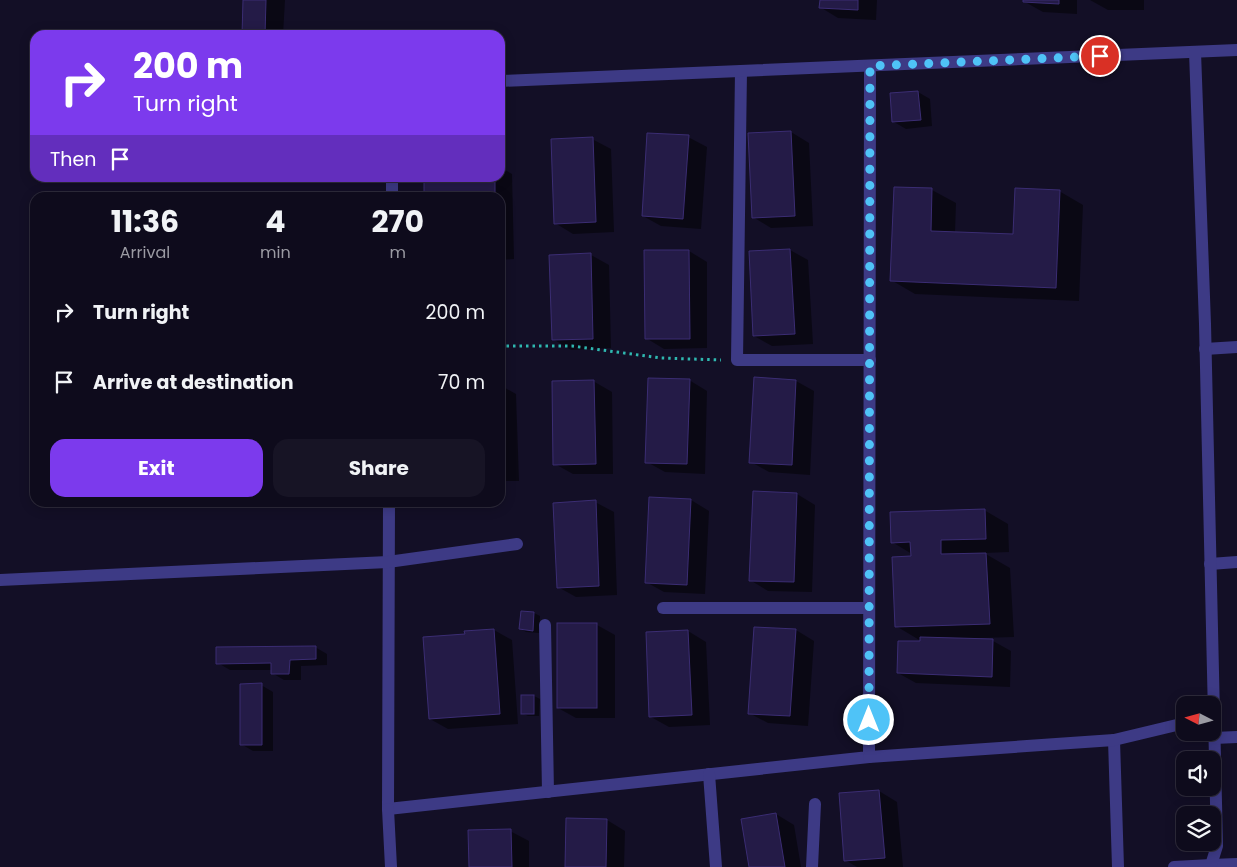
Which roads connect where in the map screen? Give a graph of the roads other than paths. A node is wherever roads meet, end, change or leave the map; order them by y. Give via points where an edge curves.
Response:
1 (1237, 50) edge
2 (1195, 52) junction
3 (870, 66) junction
4 (741, 71) junction
5 (505, 81) edge
6 (1237, 347) edge
7 (1205, 349) junction
8 (870, 360) junction
9 (389, 507) edge
10 (517, 544) dead end
11 (388, 562) junction
12 (1237, 562) edge
13 (1210, 564) junction
14 (0, 580) edge
15 (663, 608) dead end
16 (869, 608) junction
17 (545, 626) dead end
18 (1213, 696) edge
19 (1176, 725) edge
20 (1237, 737) edge
21 (1221, 738) edge
22 (1114, 740) junction
23 (1214, 741) edge
24 (869, 758) junction
25 (708, 774) junction
26 (548, 792) junction
27 (815, 804) dead end
28 (388, 809) junction
29 (1237, 864) edge
30 (1211, 865) junction
31 (392, 867) edge
32 (716, 867) edge
33 (812, 867) edge
34 (1118, 867) edge
35 (1174, 867) edge

1 - 2 street
2 - 3 street
2 - 7 street
3 - 4 street
3 - 8 street
4 - 5 street
4 - 8 street via 737,360
6 - 7 street
7 - 13 street
8 - 16 street
9 - 11 street
10 - 11 street
11 - 14 street
11 - 28 street
12 - 13 street
13 - 18 street
15 - 16 street
16 - 24 street
17 - 26 street
19 - 22 street
20 - 21 street
22 - 24 street
22 - 34 street
23 - 30 street via 1217,846
24 - 25 street
25 - 26 street
25 - 32 street
26 - 28 street
27 - 33 street
28 - 31 street
29 - 30 street
30 - 35 street

